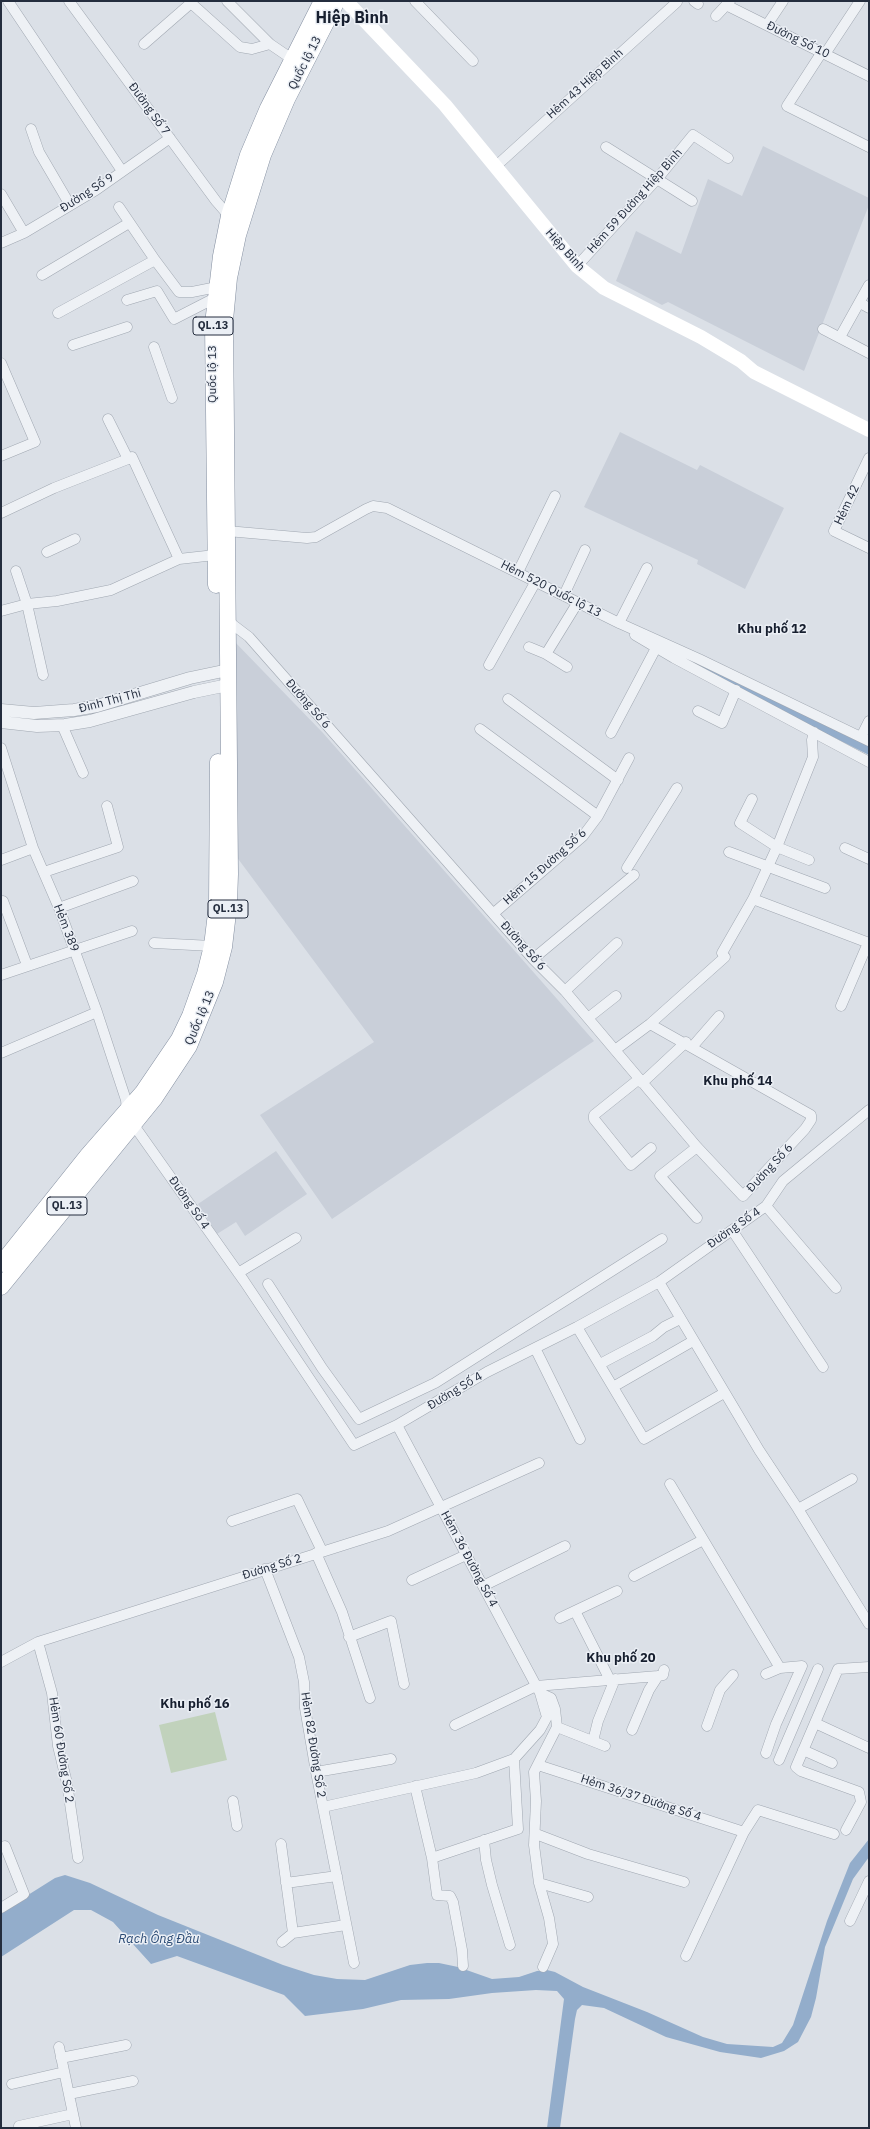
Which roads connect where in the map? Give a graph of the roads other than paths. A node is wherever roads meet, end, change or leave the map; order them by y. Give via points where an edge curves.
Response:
1 (8, 1) edge
2 (69, 1) edge
3 (227, 1) edge
4 (322, 1) edge
5 (337, 1) edge
6 (346, 1) edge
7 (415, 1) edge
8 (783, 1) edge
9 (860, 1) edge
10 (677, 2) dead end
11 (728, 3) edge
12 (716, 16) dead end
13 (767, 25) junction
14 (144, 44) dead end
15 (270, 44) junction
16 (823, 53) junction
17 (292, 59) junction
18 (473, 61) dead end
19 (869, 76) edge
20 (31, 129) dead end
21 (170, 138) junction
22 (606, 147) dead end
23 (869, 147) edge
24 (728, 158) dead end
25 (494, 167) junction
26 (122, 171) junction
27 (658, 178) junction
28 (1, 194) edge
29 (692, 201) dead end
30 (70, 205) junction
31 (119, 207) dead end
32 (229, 216) junction
33 (129, 223) junction
34 (24, 233) junction
35 (1, 243) edge
36 (155, 260) junction
37 (577, 266) junction
38 (42, 275) dead end
39 (869, 285) edge
40 (216, 292) junction
41 (127, 300) dead end
42 (865, 305) edge
43 (58, 313) dead end
44 (127, 328) dead end
45 (823, 329) dead end
46 (840, 338) junction
47 (73, 345) dead end
48 (154, 347) dead end
49 (869, 353) edge
50 (1, 363) edge
51 (172, 398) dead end
52 (108, 419) dead end
53 (869, 430) edge
54 (1, 456) edge
55 (130, 458) junction
56 (869, 458) edge
57 (555, 496) dead end
58 (1, 513) edge
59 (227, 531) junction
60 (75, 539) dead end
61 (869, 548) edge
62 (585, 550) dead end
63 (47, 552) dead end
64 (215, 555) junction
65 (179, 559) junction
66 (647, 568) dead end
67 (16, 571) dead end
68 (518, 572) junction
69 (536, 581) junction
70 (564, 595) junction
71 (578, 602) junction
72 (27, 604) junction
73 (1, 611) edge
74 (228, 621) junction
75 (619, 623) junction
76 (629, 628) junction
77 (529, 646) dead end
78 (656, 648) junction
79 (546, 654) junction
80 (489, 665) dead end
81 (567, 667) dead end
82 (43, 674) dead end
83 (223, 678) junction
84 (736, 690) junction
85 (508, 699) dead end
86 (1, 710) edge
87 (698, 711) dead end
88 (869, 721) edge
89 (1, 722) edge
90 (62, 725) junction
91 (480, 730) dead end
92 (814, 732) junction
93 (611, 733) dead end
94 (865, 739) edge
95 (1, 748) edge
96 (629, 758) dead end
97 (869, 762) edge
98 (83, 773) dead end
99 (618, 780) junction
100 (678, 788) dead end
101 (752, 799) dead end
102 (107, 806) dead end
103 (598, 816) junction
104 (776, 847) junction
105 (33, 848) junction
106 (845, 848) dead end
107 (729, 852) dead end
108 (869, 859) edge
109 (1, 860) edge
110 (809, 860) dead end
111 (767, 867) junction
112 (44, 872) junction
113 (133, 881) dead end
114 (824, 888) dead end
115 (753, 899) junction
116 (3, 901) dead end
117 (59, 908) junction
118 (494, 913) junction
119 (132, 931) dead end
120 (154, 943) dead end
121 (617, 943) dead end
122 (869, 943) edge
123 (212, 946) junction
124 (74, 950) junction
125 (533, 959) junction
126 (28, 965) junction
127 (1, 975) edge
128 (565, 991) junction
129 (616, 996) dead end
130 (841, 1006) dead end
131 (97, 1012) junction
132 (719, 1016) dead end
133 (588, 1018) junction
134 (650, 1024) junction
135 (689, 1045) junction
136 (615, 1050) junction
137 (1, 1053) edge
138 (641, 1081) junction
139 (869, 1110) edge
140 (130, 1117) junction
141 (697, 1146) junction
142 (651, 1148) dead end
143 (766, 1206) junction
144 (697, 1218) dead end
145 (732, 1230) junction
146 (296, 1238) dead end
147 (662, 1239) dead end
148 (1, 1264) edge
149 (238, 1273) junction
150 (659, 1282) junction
151 (268, 1284) dead end
152 (1, 1287) edge
153 (836, 1288) dead end
154 (680, 1318) junction
155 (577, 1327) junction
156 (693, 1341) junction
157 (534, 1348) junction
158 (600, 1364) junction
159 (823, 1367) dead end
160 (322, 1368) junction
161 (307, 1375) junction
162 (614, 1387) junction
163 (724, 1393) junction
164 (397, 1425) junction
165 (580, 1439) dead end
166 (540, 1463) dead end
167 (852, 1479) dead end
168 (670, 1484) dead end
169 (441, 1506) junction
170 (798, 1509) junction
171 (232, 1521) dead end
172 (703, 1540) junction
173 (565, 1546) dead end
174 (319, 1552) junction
175 (466, 1554) junction
176 (265, 1569) junction
177 (634, 1576) dead end
178 (412, 1580) dead end
179 (483, 1586) junction
180 (616, 1591) dead end
181 (575, 1611) junction
182 (560, 1618) dead end
183 (869, 1624) edge
184 (349, 1637) junction
185 (38, 1642) junction
186 (1, 1662) edge
187 (869, 1667) edge
188 (780, 1668) junction
189 (818, 1669) dead end
190 (766, 1674) dead end
191 (733, 1675) dead end
192 (613, 1680) junction
193 (404, 1684) dead end
194 (538, 1690) junction
195 (370, 1698) dead end
196 (815, 1723) junction
197 (455, 1725) dead end
198 (707, 1726) dead end
199 (556, 1727) junction
200 (632, 1730) dead end
201 (593, 1741) junction
202 (605, 1746) dead end
203 (869, 1748) edge
204 (803, 1750) junction
205 (766, 1753) dead end
206 (391, 1759) dead end
207 (514, 1759) junction
208 (779, 1760) dead end
209 (832, 1763) dead end
210 (538, 1765) junction
211 (316, 1772) junction
212 (415, 1786) junction
213 (233, 1801) dead end
214 (323, 1807) junction
215 (237, 1826) dead end
216 (846, 1830) dead end
217 (744, 1832) junction
218 (536, 1834) junction
219 (834, 1834) dead end
220 (484, 1840) junction
221 (281, 1844) dead end
222 (6, 1846) dead end
223 (78, 1858) dead end
224 (432, 1858) junction
225 (337, 1876) junction
226 (869, 1881) edge
227 (684, 1882) dead end
228 (286, 1883) junction
229 (539, 1884) junction
230 (588, 1897) dead end
231 (1, 1908) edge
232 (850, 1921) dead end
233 (346, 1925) junction
234 (293, 1933) junction
235 (282, 1942) dead end
236 (510, 1945) dead end
237 (686, 1956) dead end
238 (354, 1963) dead end
239 (463, 1966) dead end
240 (543, 1967) dead end
241 (126, 2046) dead end
242 (59, 2047) dead end
243 (61, 2058) junction
244 (64, 2072) junction
245 (133, 2081) dead end
246 (12, 2084) dead end
247 (69, 2094) junction
248 (73, 2114) junction
249 (19, 2126) dead end
250 (76, 2128) edge

1 - 26 street
2 - 21 street, Đường Số 7
3 - 15 street
4 - 17 highway, Quốc lộ 13 / QL.13
5 - 59 highway, Quốc lộ 13 / QL.13 via 273,130 254,180 229,278 225,320
6 - 25 main road, Hiệp Bình via 445,105
7 - 18 street
8 - 13 street
9 - 16 street
10 - 25 street, Hẻm 43 Hiệp Bình
11 - 12 street
11 - 13 street, Đường Số 10
13 - 16 street, Đường Số 10
14 - 15 street via 191,3 240,47 252,49
15 - 17 street
16 - 19 street, Đường Số 10
16 - 23 street via 787,106
17 - 32 highway, Quốc lộ 13 / QL.13 via 248,155
20 - 30 street via 39,152
21 - 26 street, Đường Số 9
21 - 32 street, Đường Số 7
22 - 27 street
24 - 27 street, Hẻm 59 Đường Hiệp Bình via 693,135
25 - 37 main road, Hiệp Bình
26 - 30 street, Đường Số 9
27 - 29 street
27 - 37 street, Hẻm 59 Đường Hiệp Bình
28 - 34 street
30 - 34 street, Đường Số 9
31 - 33 street
32 - 40 highway, Quốc lộ 13 / QL.13
33 - 36 street
33 - 38 street
34 - 35 street, Đường Số 9
36 - 40 street via 179,292
36 - 43 street
37 - 53 main road, Hiệp Bình via 604,288 701,336 754,372
39 - 42 street
40 - 41 street via 174,319 157,291
40 - 64 highway, Quốc lộ 13 / QL.13 via 213,356
42 - 46 street
44 - 47 street
45 - 46 street
46 - 49 street
48 - 51 street
50 - 54 street via 35,442
52 - 55 street
55 - 58 street via 54,488
55 - 65 street
56 - 61 street, Hẻm 42 via 834,531
57 - 68 street
59 - 68 street, Hẻm 520 Quốc lộ 13 via 316,537 366,508 380,506 413,519
59 - 74 highway, Quốc lộ 13 / QL.13
60 - 63 street
62 - 70 street
64 - 65 street
64 - 83 highway, Quốc lộ 13 / QL.13
65 - 72 street via 111,590 57,602
66 - 75 street
67 - 72 street
68 - 69 street, Hẻm 520 Quốc lộ 13
69 - 70 street, Hẻm 520 Quốc lộ 13
69 - 80 street
70 - 71 street, Hẻm 520 Quốc lộ 13
71 - 75 street, Hẻm 520 Quốc lộ 13
71 - 79 street
72 - 73 street
72 - 82 street
74 - 83 highway, Quốc lộ 13 / QL.13
74 - 118 street, Đường Số 6 via 249,637
75 - 76 street, Hẻm 520 Quốc lộ 13
76 - 78 street via 638,638
76 - 94 street, Hẻm 520 Quốc lộ 13
77 - 79 street
78 - 84 street
78 - 93 street
79 - 81 street
83 - 86 street, Đinh Thị Thi via 74,710 34,713
83 - 90 street, Đinh Thị Thi via 107,717
83 - 123 highway, Quốc lộ 13 / QL.13 via 218,905
83 - 140 highway, Quốc lộ 13 / QL.13 via 230,874 224,947 215,982 189,1046 154,1099
84 - 87 street via 722,724
84 - 92 street
85 - 99 street
88 - 94 street
89 - 90 street, Đinh Thị Thi via 37,726
90 - 98 street
91 - 103 street
92 - 97 street
92 - 104 street via 812,757
95 - 105 street, Hẻm 389
96 - 99 street, Hẻm 15 Đường Số 6
99 - 103 street, Hẻm 15 Đường Số 6
100 - 125 street via 631,871
101 - 104 street via 740,823
102 - 112 street via 118,848
103 - 118 street, Hẻm 15 Đường Số 6 via 583,836
104 - 110 street
104 - 111 street
105 - 109 street
105 - 112 street, Hẻm 389
106 - 108 street
107 - 111 street
111 - 114 street
111 - 115 street
112 - 117 street, Hẻm 389
113 - 117 street
115 - 122 street
115 - 134 street via 723,955
116 - 126 street
117 - 124 street, Hẻm 389
118 - 125 street, Đường Số 6
119 - 124 street
120 - 123 street
121 - 128 street
122 - 130 street
123 - 140 highway, Quốc lộ 13 / QL.13 via 198,996 179,1039 143,1092
124 - 126 street
124 - 131 street, Hẻm 389
125 - 128 street, Đường Số 6
126 - 127 street
128 - 133 street, Đường Số 6
129 - 133 street
131 - 137 street
131 - 140 street, Hẻm 389
132 - 135 street
133 - 136 street, Đường Số 6
134 - 135 street
134 - 136 street
135 - 138 street
135 - 141 street, Đường Số 6 via 811,1116 805,1129 743,1196
136 - 138 street, Đường Số 6
138 - 141 street, Đường Số 6
138 - 142 street via 594,1115 594,1119 631,1166
139 - 143 street, Đường Số 4 via 783,1181
140 - 148 highway, Quốc lộ 13 / QL.13 via 88,1155
140 - 149 street, Đường Số 4
140 - 152 highway, Quốc lộ 13 / QL.13
141 - 144 street via 660,1176
143 - 145 street, Đường Số 4
143 - 153 street
145 - 150 street, Đường Số 4
145 - 159 street
146 - 149 street
147 - 160 street via 435,1383 359,1419
149 - 161 street, Đường Số 4
150 - 154 street
150 - 155 street, Đường Số 4
151 - 160 street
154 - 156 street
154 - 158 street via 653,1336
155 - 157 street, Đường Số 4
155 - 158 street
156 - 162 street
156 - 163 street
157 - 164 street, Đường Số 4 via 487,1372
157 - 165 street
158 - 162 street
160 - 161 street
161 - 164 street, Đường Số 4 via 354,1445
162 - 163 street via 644,1439
163 - 170 street
164 - 169 street, Hẻm 36 Đường Số 4
166 - 169 street, Đường Số 2
167 - 170 street
168 - 172 street
169 - 174 street, Đường Số 2 via 388,1531
169 - 175 street, Hẻm 36 Đường Số 4
170 - 183 street
171 - 174 street via 297,1499
172 - 177 street
172 - 188 street
173 - 179 street
174 - 176 street, Đường Số 2
174 - 184 street
175 - 178 street
175 - 179 street, Hẻm 36 Đường Số 4
176 - 185 street, Đường Số 2
176 - 211 street, Hẻm 82 Đường Số 2 via 299,1656
179 - 194 street, Hẻm 36 Đường Số 4
180 - 181 street
181 - 182 street
181 - 192 street
184 - 193 street via 391,1621
184 - 195 street
185 - 186 street, Đường Số 2
185 - 223 street, Hẻm 60 Đường Số 2 via 52,1693 58,1746 67,1783
187 - 196 street via 838,1669
188 - 190 street
188 - 205 street via 802,1666
189 - 208 street
191 - 198 street via 720,1690
192 - 194 street
192 - 200 street via 661,1673 649,1690
192 - 201 street
194 - 197 street
194 - 199 street, Hẻm 36 Đường Số 4 via 551,1698 555,1709
194 - 207 street, Hẻm 36 Đường Số 4 via 547,1717 540,1730
196 - 203 street
196 - 204 street
199 - 201 street
199 - 210 street
201 - 202 street
204 - 209 street
204 - 216 street via 797,1769 839,1783 861,1794 861,1802
206 - 211 street
207 - 212 street via 476,1773
207 - 220 street via 518,1829
210 - 217 street, Hẻm 36/37 Đường Số 4
210 - 218 street via 534,1772
211 - 214 street, Hẻm 82 Đường Số 2
212 - 214 street
212 - 224 street
213 - 215 street
214 - 225 street, Hẻm 82 Đường Số 2
217 - 219 street via 758,1810
217 - 237 street
218 - 227 street via 588,1854
218 - 229 street via 534,1845
220 - 224 street
220 - 236 street via 492,1885
221 - 228 street
222 - 231 street via 24,1894
224 - 239 street via 437,1895 450,1896 453,1902
225 - 228 street
225 - 233 street, Hẻm 82 Đường Số 2
226 - 232 street
228 - 234 street
229 - 230 street
229 - 240 street via 549,1918 553,1944
233 - 234 street
233 - 238 street, Hẻm 82 Đường Số 2
234 - 235 street
241 - 243 street
242 - 243 street
243 - 244 street
244 - 246 street
244 - 247 street
245 - 247 street
247 - 248 street
248 - 249 street
248 - 250 street

